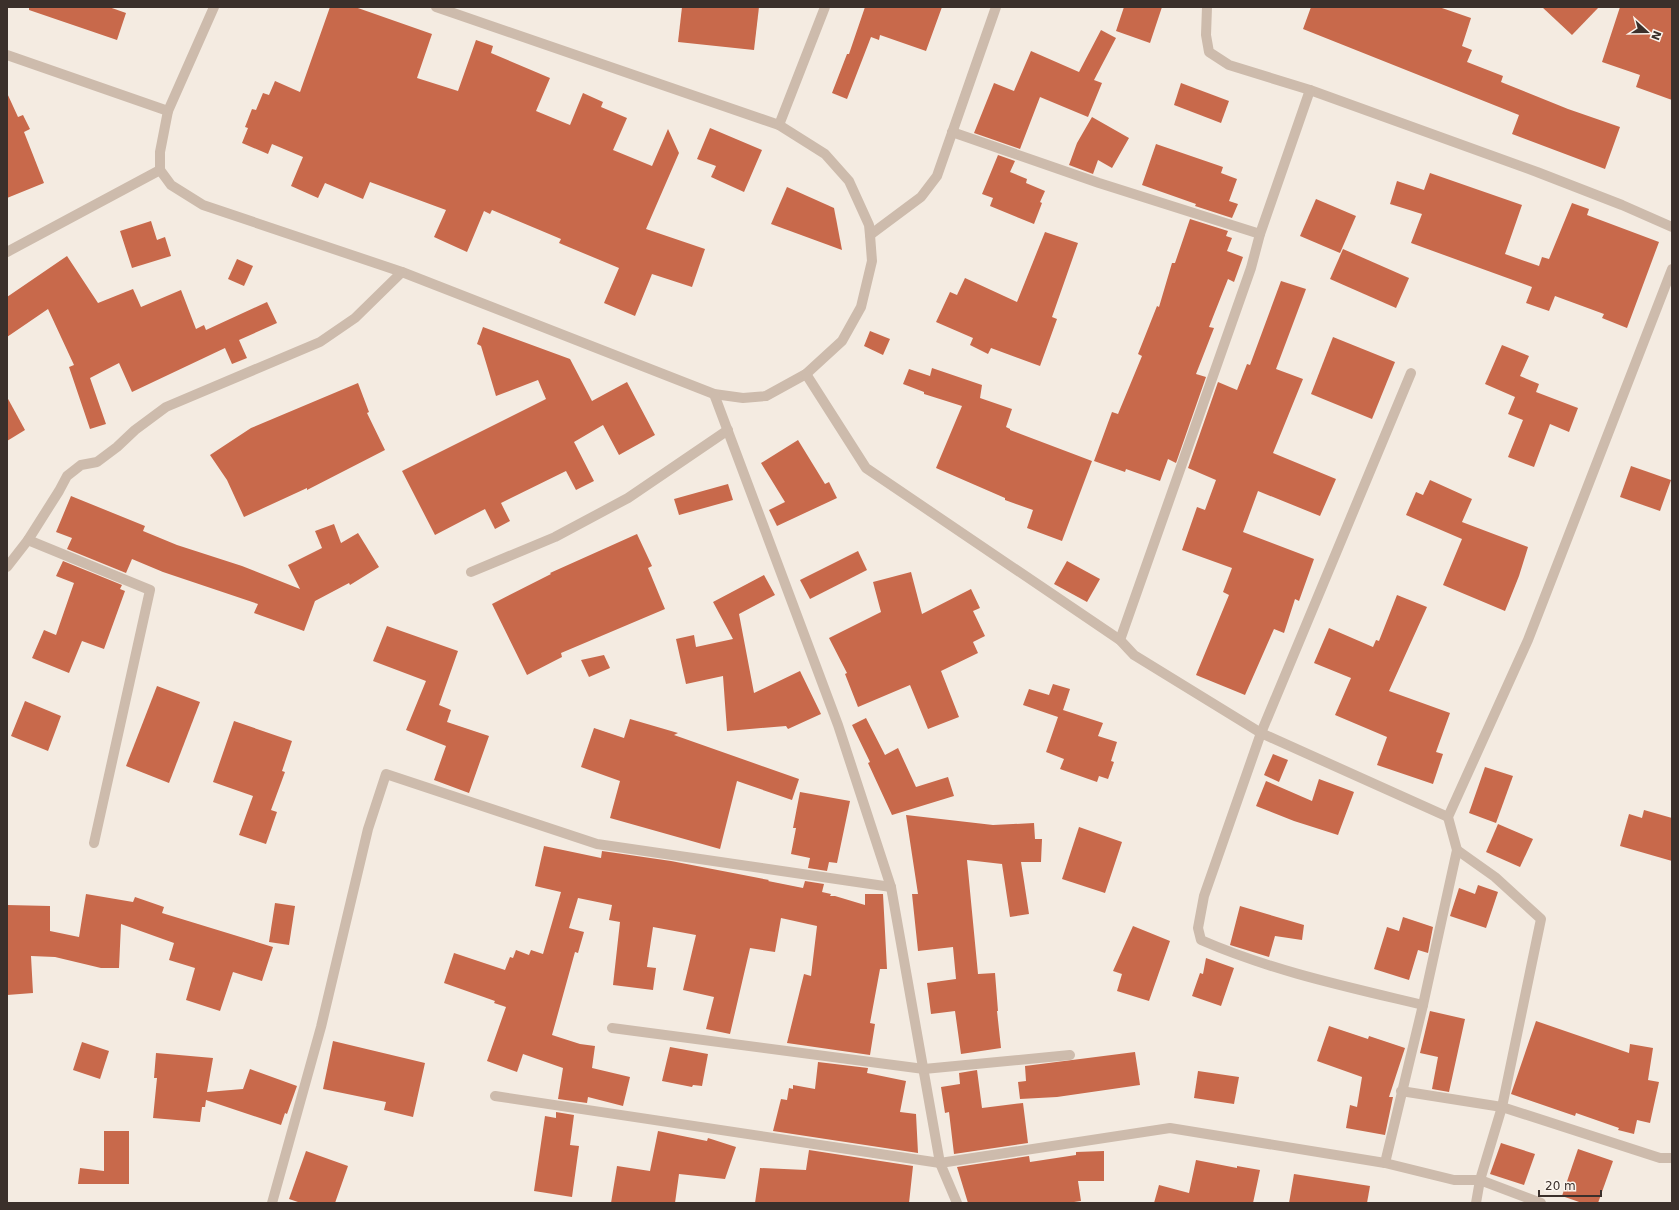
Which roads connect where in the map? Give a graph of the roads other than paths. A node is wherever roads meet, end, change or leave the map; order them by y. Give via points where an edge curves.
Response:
1 (214, 7) edge
2 (436, 7) edge
3 (825, 7) edge
4 (996, 7) edge
5 (1207, 7) edge
6 (7, 55) edge
7 (1310, 90) junction
8 (168, 111) junction
9 (779, 124) junction
10 (952, 132) junction
11 (160, 170) junction
12 (1672, 227) edge
13 (1260, 234) junction
14 (870, 235) junction
15 (7, 252) edge
16 (1672, 269) edge
17 (402, 272) junction
18 (1411, 373) dead end
19 (806, 374) junction
20 (714, 394) junction
21 (728, 430) junction
22 (28, 540) junction
23 (7, 567) edge
24 (471, 572) dead end
25 (1120, 640) junction
26 (1261, 733) junction
27 (1448, 817) junction
28 (94, 843) dead end
29 (1457, 850) junction
30 (891, 887) junction
31 (1423, 1004) junction
32 (612, 1028) dead end
33 (1070, 1055) dead end
34 (924, 1070) junction
35 (1401, 1092) junction
36 (495, 1096) dead end
37 (1502, 1107) junction
38 (1672, 1158) edge
39 (1385, 1163) junction
40 (940, 1164) junction
41 (1480, 1180) junction
42 (272, 1203) edge
43 (956, 1203) edge
44 (1476, 1203) edge
45 (1541, 1203) edge

1 - 8 street
2 - 9 street
3 - 9 street
4 - 10 street
5 - 7 street via 1206,35 1209,52 1229,65
6 - 8 street
7 - 12 street via 1622,204
7 - 13 street
8 - 11 street via 160,152
9 - 14 street via 825,154 849,181
10 - 13 street via 1099,184
10 - 14 street via 937,176 921,197
11 - 15 street
11 - 17 street via 172,186 204,205
13 - 25 street via 1251,268
14 - 19 street via 872,261 861,307 842,341
16 - 27 street via 1528,640
17 - 20 street
17 - 22 street via 355,318 320,342 166,407 96,462 81,465 67,476
18 - 26 street
19 - 20 street via 766,396 743,398
19 - 25 street via 866,468
20 - 21 street
21 - 24 street via 628,498 555,537
21 - 30 street via 838,725
22 - 23 street
22 - 28 street via 150,590
25 - 26 street via 1134,655
26 - 27 street
26 - 31 street via 1204,896 1198,928 1201,940 1234,954 1325,982
27 - 29 street
29 - 31 street
29 - 37 street via 1495,877 1541,919
30 - 34 street
30 - 42 street via 597,844 386,774 368,829 321,1027
31 - 35 street
32 - 34 street
33 - 34 street
34 - 40 street
35 - 37 street
35 - 39 street
36 - 40 street
37 - 38 street via 1660,1158
37 - 41 street
39 - 40 street via 1170,1128
39 - 41 street via 1454,1180
40 - 43 street
41 - 44 street
41 - 45 street

